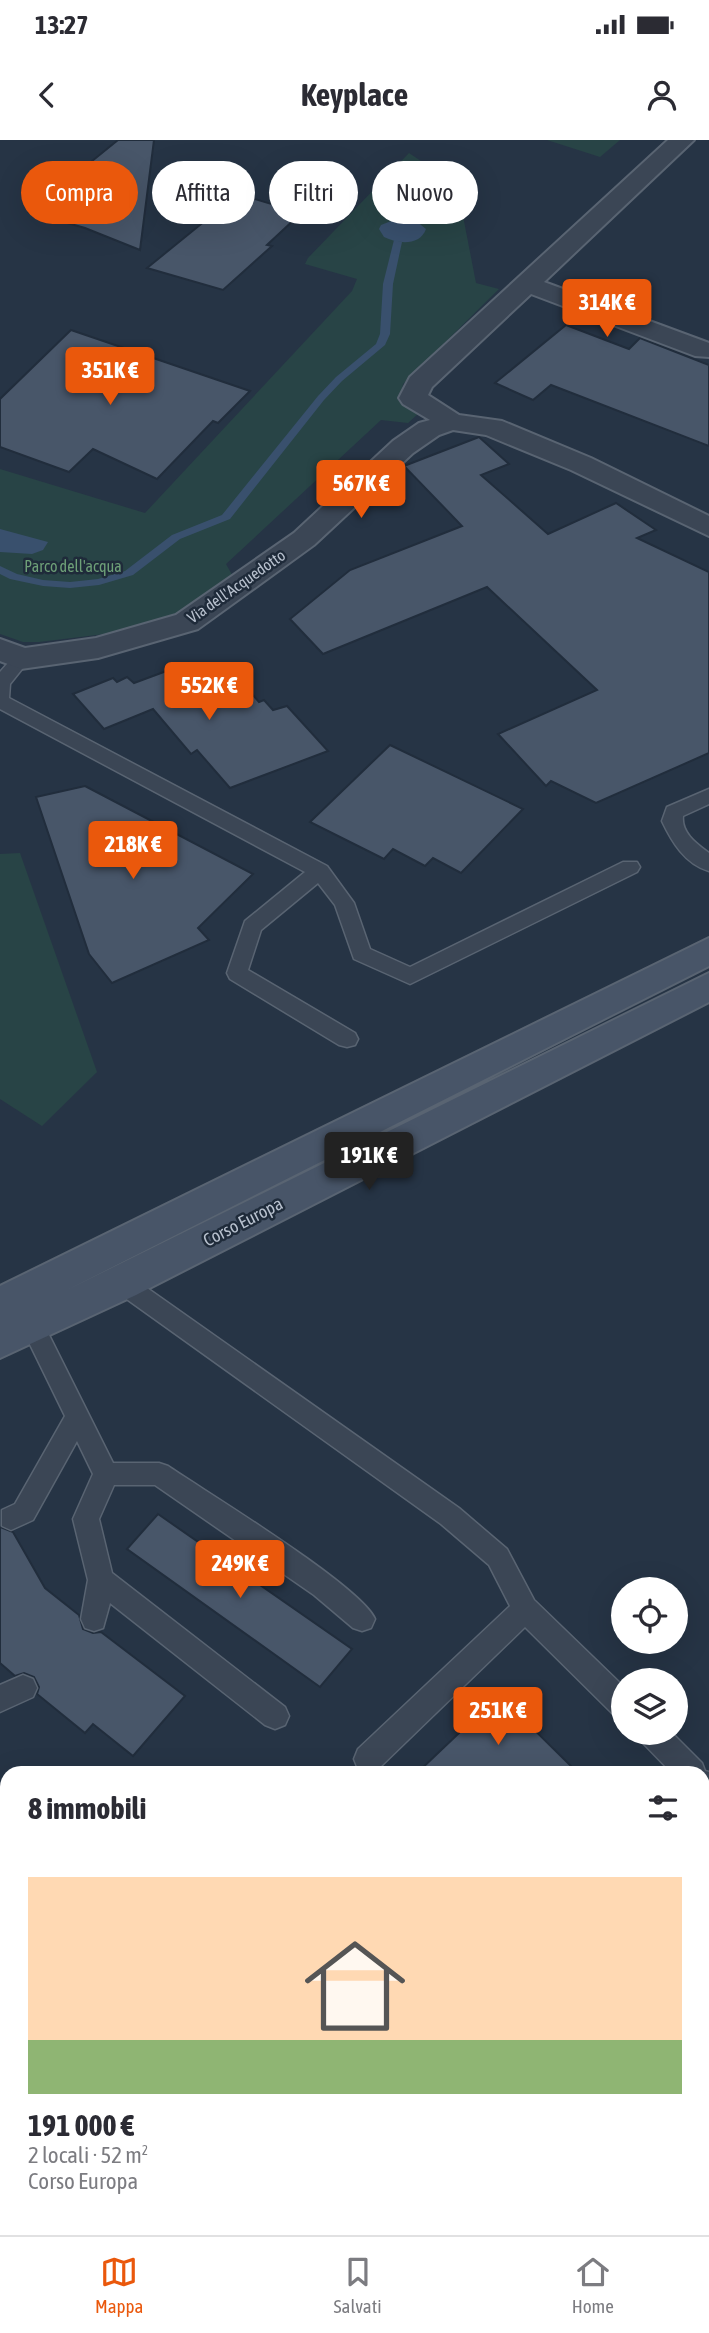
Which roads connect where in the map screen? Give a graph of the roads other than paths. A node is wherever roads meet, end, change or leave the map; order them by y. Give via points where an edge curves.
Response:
1 (682, 140) edge
2 (527, 284) junction
3 (704, 351) dead end
4 (452, 422) junction
5 (709, 527) edge
6 (10, 654) edge
7 (0, 700) edge
8 (709, 796) edge
9 (709, 864) edge
10 (630, 867) dead end
11 (320, 871) junction
12 (709, 951) edge
13 (709, 986) edge
14 (347, 1039) dead end
15 (122, 1283) junction
16 (0, 1305) edge
17 (33, 1325) junction
18 (0, 1342) edge
19 (78, 1415) junction
20 (106, 1474) junction
21 (11, 1518) dead end
22 (101, 1580) junction
23 (525, 1609) junction
24 (94, 1619) dead end
25 (362, 1619) dead end
26 (611, 1693) edge
27 (275, 1716) dead end
28 (664, 1745) edge
29 (368, 1759) dead end
30 (685, 1766) edge

1 - 2 street, Via dell'Acquedotto
2 - 3 street
2 - 4 street, Via dell'Acquedotto via 420,383 413,398
4 - 5 street, Via dell'Acquedotto via 492,427 581,464
4 - 6 street, Via dell'Acquedotto via 429,429 403,447 304,540 187,622 98,648
6 - 7 lane
7 - 11 lane
8 - 9 lane via 674,812 672,821 683,843
10 - 11 lane via 411,976 361,954 344,903
11 - 14 lane via 252,926 237,973
12 - 16 main road, Corso Europa
13 - 15 main road, Corso Europa
15 - 17 main road, Corso Europa
15 - 23 lane via 450,1516 498,1557
17 - 18 main road, Corso Europa
17 - 19 lane
19 - 20 lane
19 - 21 lane via 24,1512
20 - 22 lane via 86,1519
20 - 25 lane via 159,1474 323,1586
22 - 24 lane
22 - 27 lane
23 - 26 lane
23 - 29 lane
28 - 30 lane

